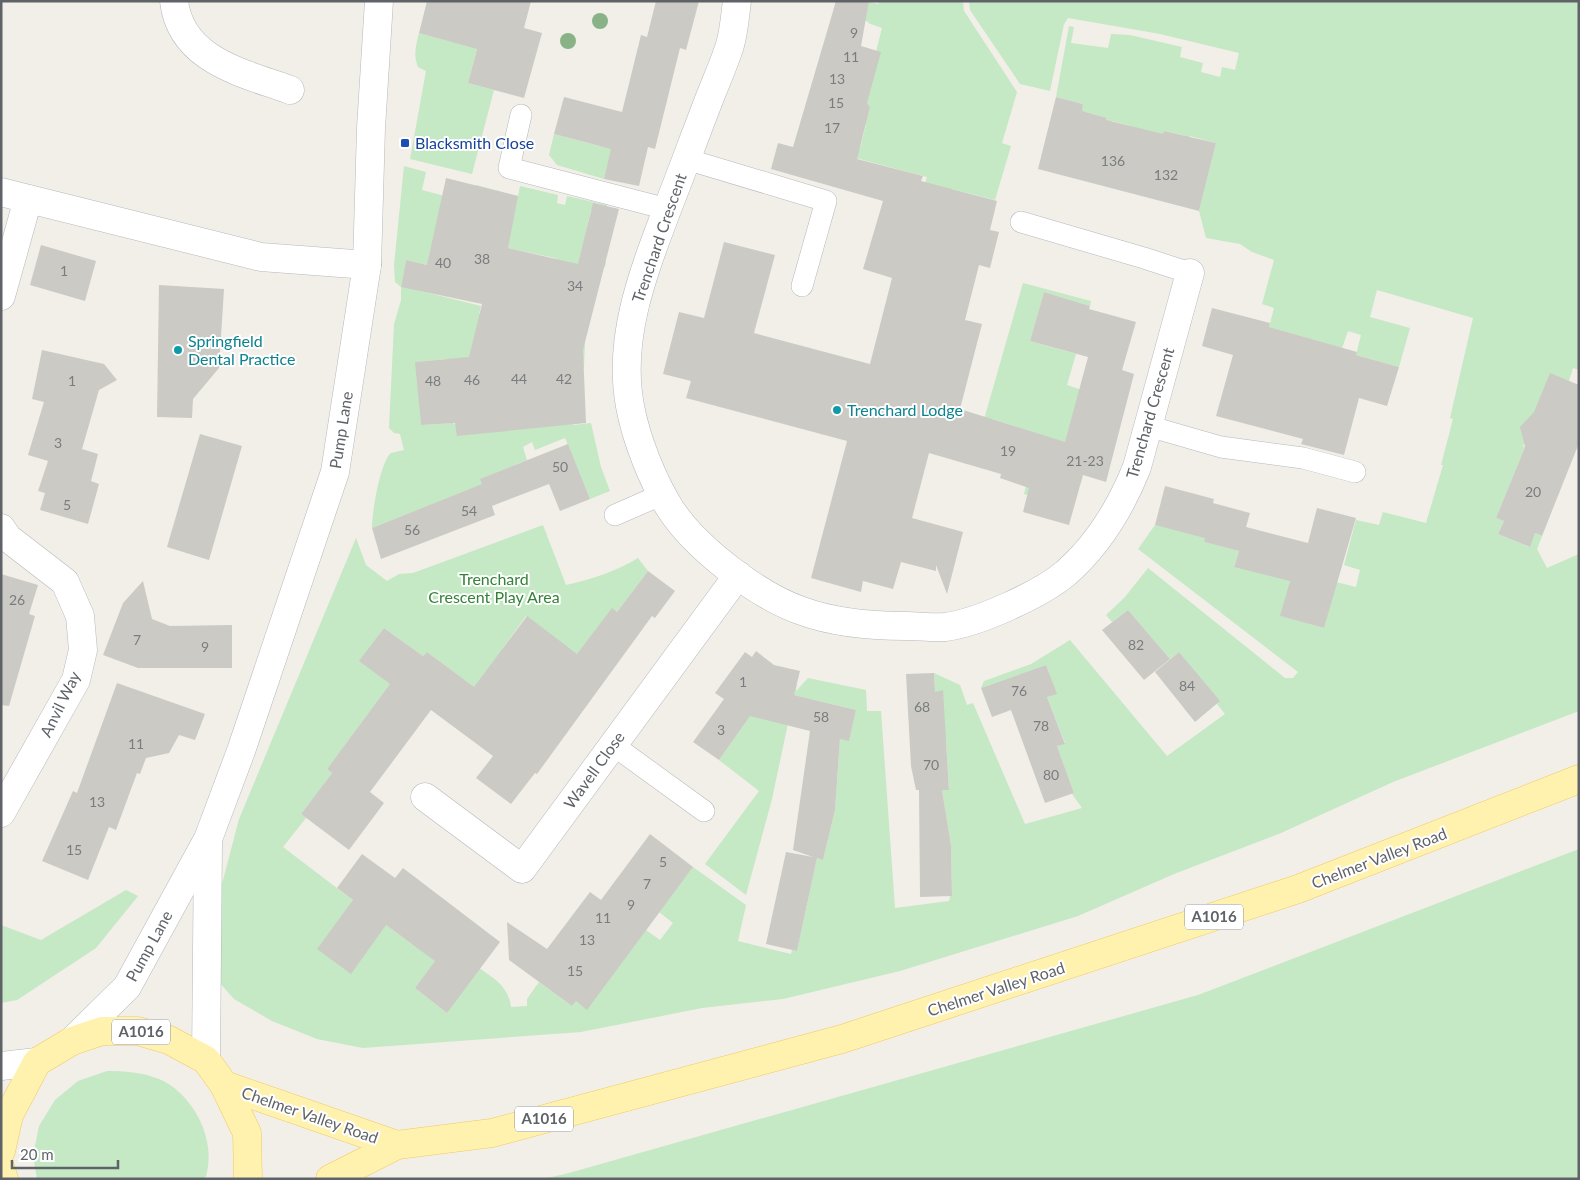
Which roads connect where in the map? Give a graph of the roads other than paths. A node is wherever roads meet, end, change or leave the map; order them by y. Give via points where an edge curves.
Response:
1 (174, 1) edge
2 (379, 1) edge
3 (737, 1) edge
4 (290, 90) dead end
5 (521, 115) dead end
6 (686, 159) junction
7 (1, 192) edge
8 (28, 199) junction
9 (668, 209) junction
10 (1021, 222) dead end
11 (367, 265) junction
12 (1190, 273) joint
13 (802, 286) dead end
14 (1, 296) edge
15 (1148, 426) junction
16 (1355, 472) dead end
17 (663, 494) junction
18 (615, 515) dead end
19 (1, 528) edge
20 (738, 576) junction
21 (613, 745) junction
22 (1579, 779) edge
23 (425, 797) dead end
24 (704, 811) dead end
25 (1, 813) edge
26 (208, 839) junction
27 (72, 1041) junction
28 (206, 1060) junction
29 (37, 1062) junction
30 (1, 1066) edge
31 (224, 1085) junction
32 (397, 1145) junction
33 (1, 1151) edge
34 (1, 1170) edge
35 (4, 1179) edge
36 (248, 1179) edge
37 (330, 1179) edge

1 - 4 street via 181,25 198,49 211,59
2 - 11 street, Pump Lane
3 - 6 street, Trenchard Crescent via 730,45
5 - 9 lane via 509,168
6 - 9 street, Trenchard Crescent
6 - 13 lane via 826,201
7 - 8 street
8 - 11 street via 261,257
8 - 14 street
9 - 17 street, Trenchard Crescent via 636,299 626,355 630,407 648,463
10 - 12 lane
11 - 26 street, Pump Lane via 335,472
12 - 15 street, Trenchard Crescent
15 - 16 lane via 1221,446 1303,458
15 - 20 street, Trenchard Crescent via 1126,494 1102,534 1066,572 1036,593 994,612 947,626 839,622 800,611
17 - 18 lane
17 - 20 street, Trenchard Crescent via 672,511 704,546
19 - 25 street, Anvil Way via 8,538 64,582 80,616 83,650 76,680
20 - 21 street, Wavell Close
21 - 23 street, Wavell Close via 522,869
21 - 24 lane
22 - 32 main road, Chelmer Valley Road / A1016 via 1298,889 842,1039 492,1133
26 - 27 street, Pump Lane via 126,987
26 - 28 street, Pump Lane
27 - 28 main road, A1016 via 102,1031 138,1031 170,1040
27 - 29 main road, A1016
28 - 31 main road, A1016
29 - 30 street
29 - 33 main road via 9,1114
31 - 32 main road, Chelmer Valley Road / A1016
31 - 36 main road, A1016 via 247,1133
32 - 37 main road, Chelmer Valley Road / A1016
34 - 35 main road

